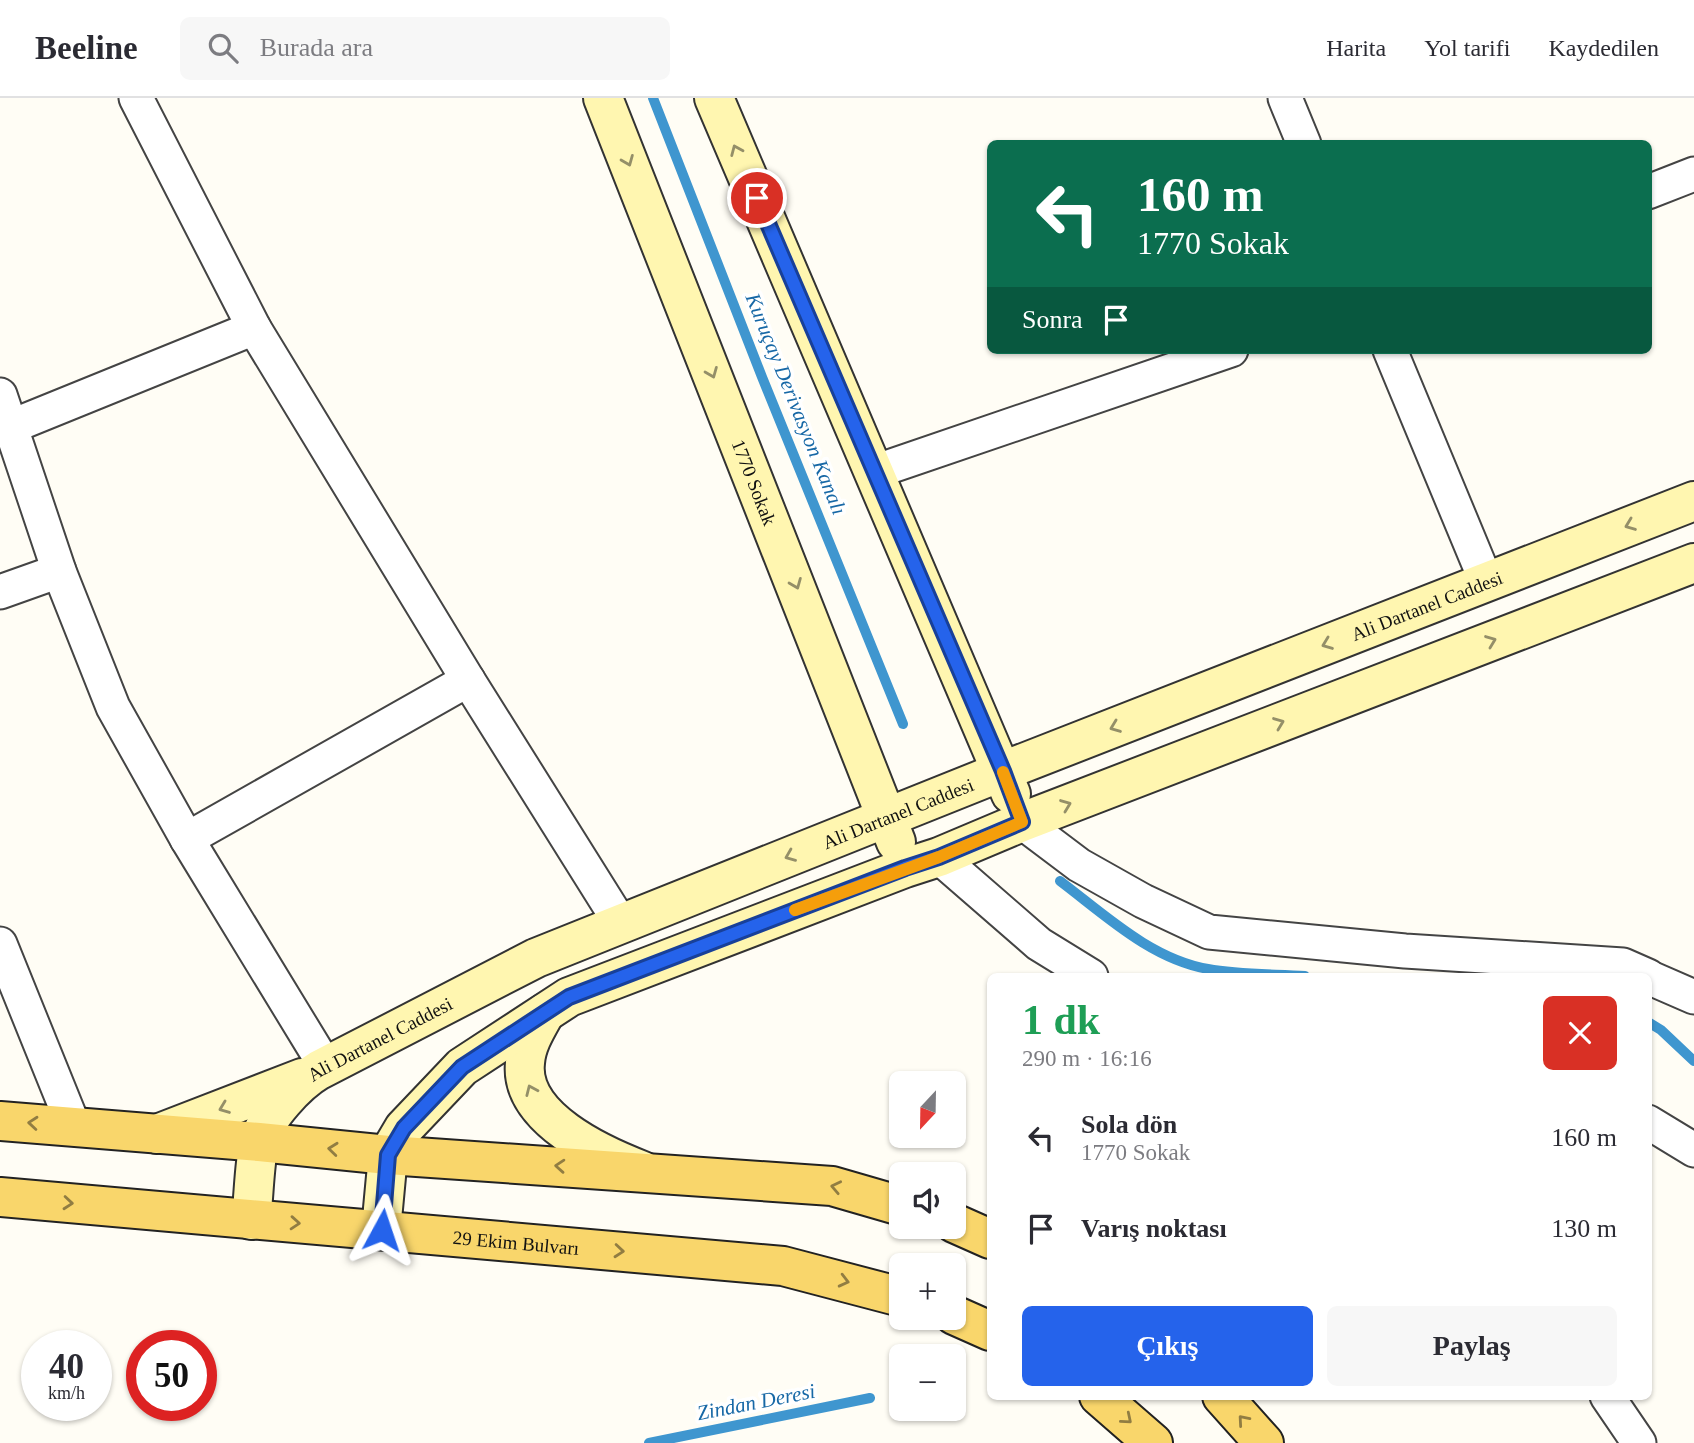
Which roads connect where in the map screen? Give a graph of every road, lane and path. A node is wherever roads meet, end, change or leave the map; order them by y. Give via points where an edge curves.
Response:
1 (136, 98) edge
2 (603, 98) edge
3 (714, 98) edge
4 (1285, 98) edge
5 (1302, 140) edge
6 (1694, 174) edge
7 (1652, 190) edge
8 (254, 328) junction
9 (1219, 354) edge
10 (1392, 354) edge
11 (0, 396) edge
12 (10, 427) junction
13 (874, 472) junction
14 (1694, 501) edge
15 (1694, 563) edge
16 (59, 571) junction
17 (1486, 581) junction
18 (0, 592) edge
19 (468, 680) junction
20 (1003, 771) junction
21 (888, 817) junction
22 (1022, 822) junction
23 (187, 839) junction
24 (922, 862) junction
25 (621, 924) junction
26 (0, 944) edge
27 (1086, 973) edge
28 (1640, 973) edge
29 (1652, 979) edge
30 (1694, 997) edge
31 (545, 1013) junction
32 (318, 1071) junction
33 (0, 1121) edge
34 (1652, 1124) edge
35 (74, 1126) junction
36 (158, 1134) junction
37 (260, 1142) junction
38 (1694, 1150) edge
39 (388, 1155) junction
40 (643, 1171) junction
41 (0, 1197) edge
42 (889, 1203) edge
43 (251, 1220) junction
44 (966, 1228) edge
45 (382, 1230) junction
46 (987, 1238) edge
47 (889, 1294) edge
48 (966, 1320) edge
49 (987, 1330) edge
50 (1104, 1400) edge
51 (1226, 1400) edge
52 (1610, 1400) edge
53 (1153, 1443) edge
54 (1264, 1443) edge
55 (1639, 1443) edge

1 - 8 street
2 -> 21 main road, 1770 Sokak
13 -> 3 main road
4 - 5 street
6 - 7 street
8 - 12 street
8 - 19 street
9 - 13 street
10 - 17 street
11 - 12 street
12 - 16 street
13 - 20 main road
14 -> 17 main road, Ali Dartanel Caddesi
22 -> 15 main road
16 - 18 street
16 - 23 street via 113,707
17 -> 20 main road, Ali Dartanel Caddesi
19 - 23 street
19 - 25 street
20 - 21 main road, Ali Dartanel Caddesi
20 - 22 main road
21 - 24 main road, 1770 Sokak
21 -> 25 main road, Ali Dartanel Caddesi
22 - 24 main road
22 - 28 street via 1079,865 1209,932 1623,965
23 - 32 street via 284,999
24 - 27 street
24 - 31 main road via 569,997
25 - 32 main road, Ali Dartanel Caddesi via 537,958
26 - 35 street
29 - 30 street
31 - 39 main road via 462,1067 404,1128
40 -> 31 main road via 572,1137 536,1100 524,1066 528,1046
32 -> 36 main road
32 - 37 main road, Ali Dartanel Caddesi via 278,1108
35 -> 33 main road
34 - 38 street
35 - 36 main road
36 - 37 main road
39 -> 37 main road
37 - 43 main road
40 -> 39 main road
39 - 45 main road
42 -> 40 main road via 832,1186
41 -> 43 main road, 29 Ekim Bulvarı
43 -> 45 main road, 29 Ekim Bulvarı
44 - 46 main road
45 -> 47 main road, 29 Ekim Bulvarı via 783,1266
48 - 49 main road
50 -> 53 main road
54 -> 51 main road
52 - 55 street

